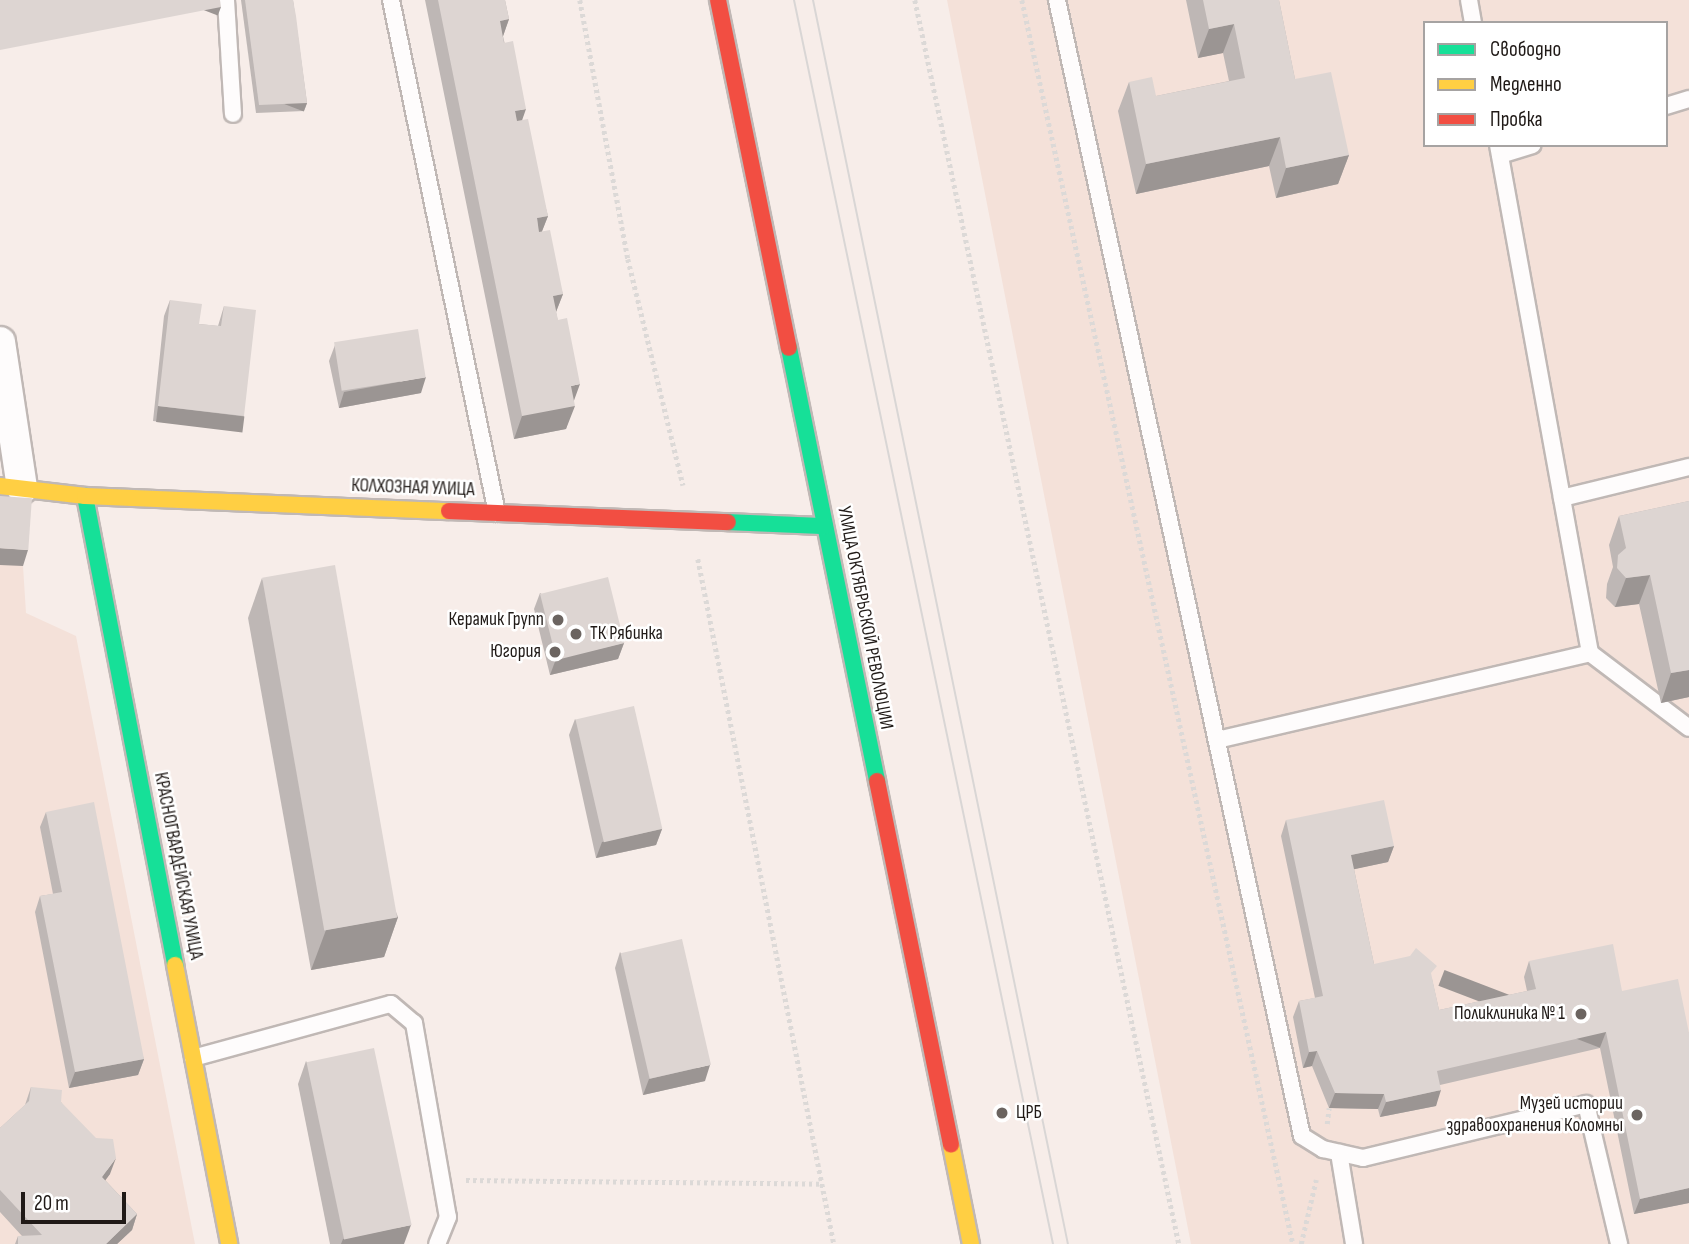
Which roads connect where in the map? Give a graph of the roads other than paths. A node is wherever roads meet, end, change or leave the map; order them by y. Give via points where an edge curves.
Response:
1 (226, 0) edge
2 (391, 0) edge
3 (718, 0) edge
4 (1057, 0) edge
5 (1469, 0) edge
6 (1473, 21) edge
7 (1689, 99) edge
8 (1668, 105) edge
9 (233, 114) dead end
10 (1519, 147) edge
11 (1499, 150) edge
12 (0, 342) edge
13 (1689, 467) edge
14 (11, 487) edge
15 (85, 496) junction
16 (1562, 498) junction
17 (496, 513) junction
18 (825, 526) junction
19 (1590, 653) junction
20 (1689, 728) edge
21 (1217, 740) junction
22 (193, 1058) junction
23 (1339, 1153) junction
24 (229, 1244) edge
25 (438, 1244) edge
26 (971, 1244) edge
27 (1354, 1244) edge
28 (1619, 1244) edge

1 - 9 lane
2 - 17 lane
3 - 18 street, УЛИЦА ОКТЯБРЬСКОЙ РЕВОЛЮЦИИ
4 - 21 lane
5 - 6 lane
7 - 8 lane
10 - 11 lane
11 - 16 lane
12 - 14 street
13 - 16 lane
14 - 15 street, КОЛХОЗНАЯ УЛИЦА
15 - 17 street, КОЛХОЗНАЯ УЛИЦА
15 - 22 street, КРАСНОГВАРДЕЙСКАЯ УЛИЦА
16 - 19 lane
17 - 18 street, КОЛХОЗНАЯ УЛИЦА
18 - 26 street, УЛИЦА ОКТЯБРЬСКОЙ РЕВОЛЮЦИИ
19 - 20 lane
19 - 21 lane
21 - 23 lane via 1302,1136
22 - 24 street, КРАСНОГВАРДЕЙСКАЯ УЛИЦА
22 - 25 lane via 391,1004 414,1023 448,1217
23 - 27 lane
23 - 28 lane via 1363,1158 1586,1104

